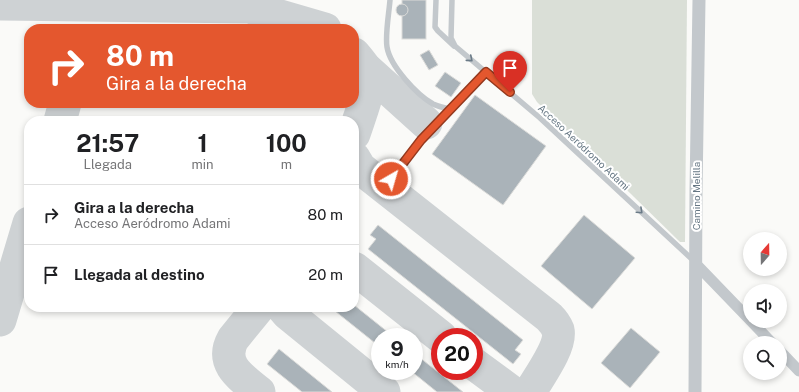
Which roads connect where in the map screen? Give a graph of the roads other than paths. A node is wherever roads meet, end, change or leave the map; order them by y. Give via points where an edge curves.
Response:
1 (390, 0) edge
2 (436, 0) edge
3 (452, 0) edge
4 (699, 0) edge
5 (455, 46) junction
6 (486, 72) junction
7 (451, 109) junction
8 (391, 179) dead end
9 (696, 264) junction
10 (743, 313) edge
11 (758, 328) edge
12 (765, 336) edge
13 (787, 358) edge
14 (799, 371) edge
15 (696, 392) edge

1 - 7 lane via 387,47 393,61 401,75 418,92 432,103
2 - 5 lane, Acceso Aeródromo Adami via 435,27
3 - 5 lane via 452,38
4 - 9 street, Camino Melilla
5 -> 6 lane, Acceso Aeródromo Adami
6 - 7 lane
6 -> 9 lane, Acceso Aeródromo Adami via 540,118
7 - 8 lane via 421,140
9 - 10 street
9 - 15 street, Camino Melilla
11 - 12 street
13 - 14 street

